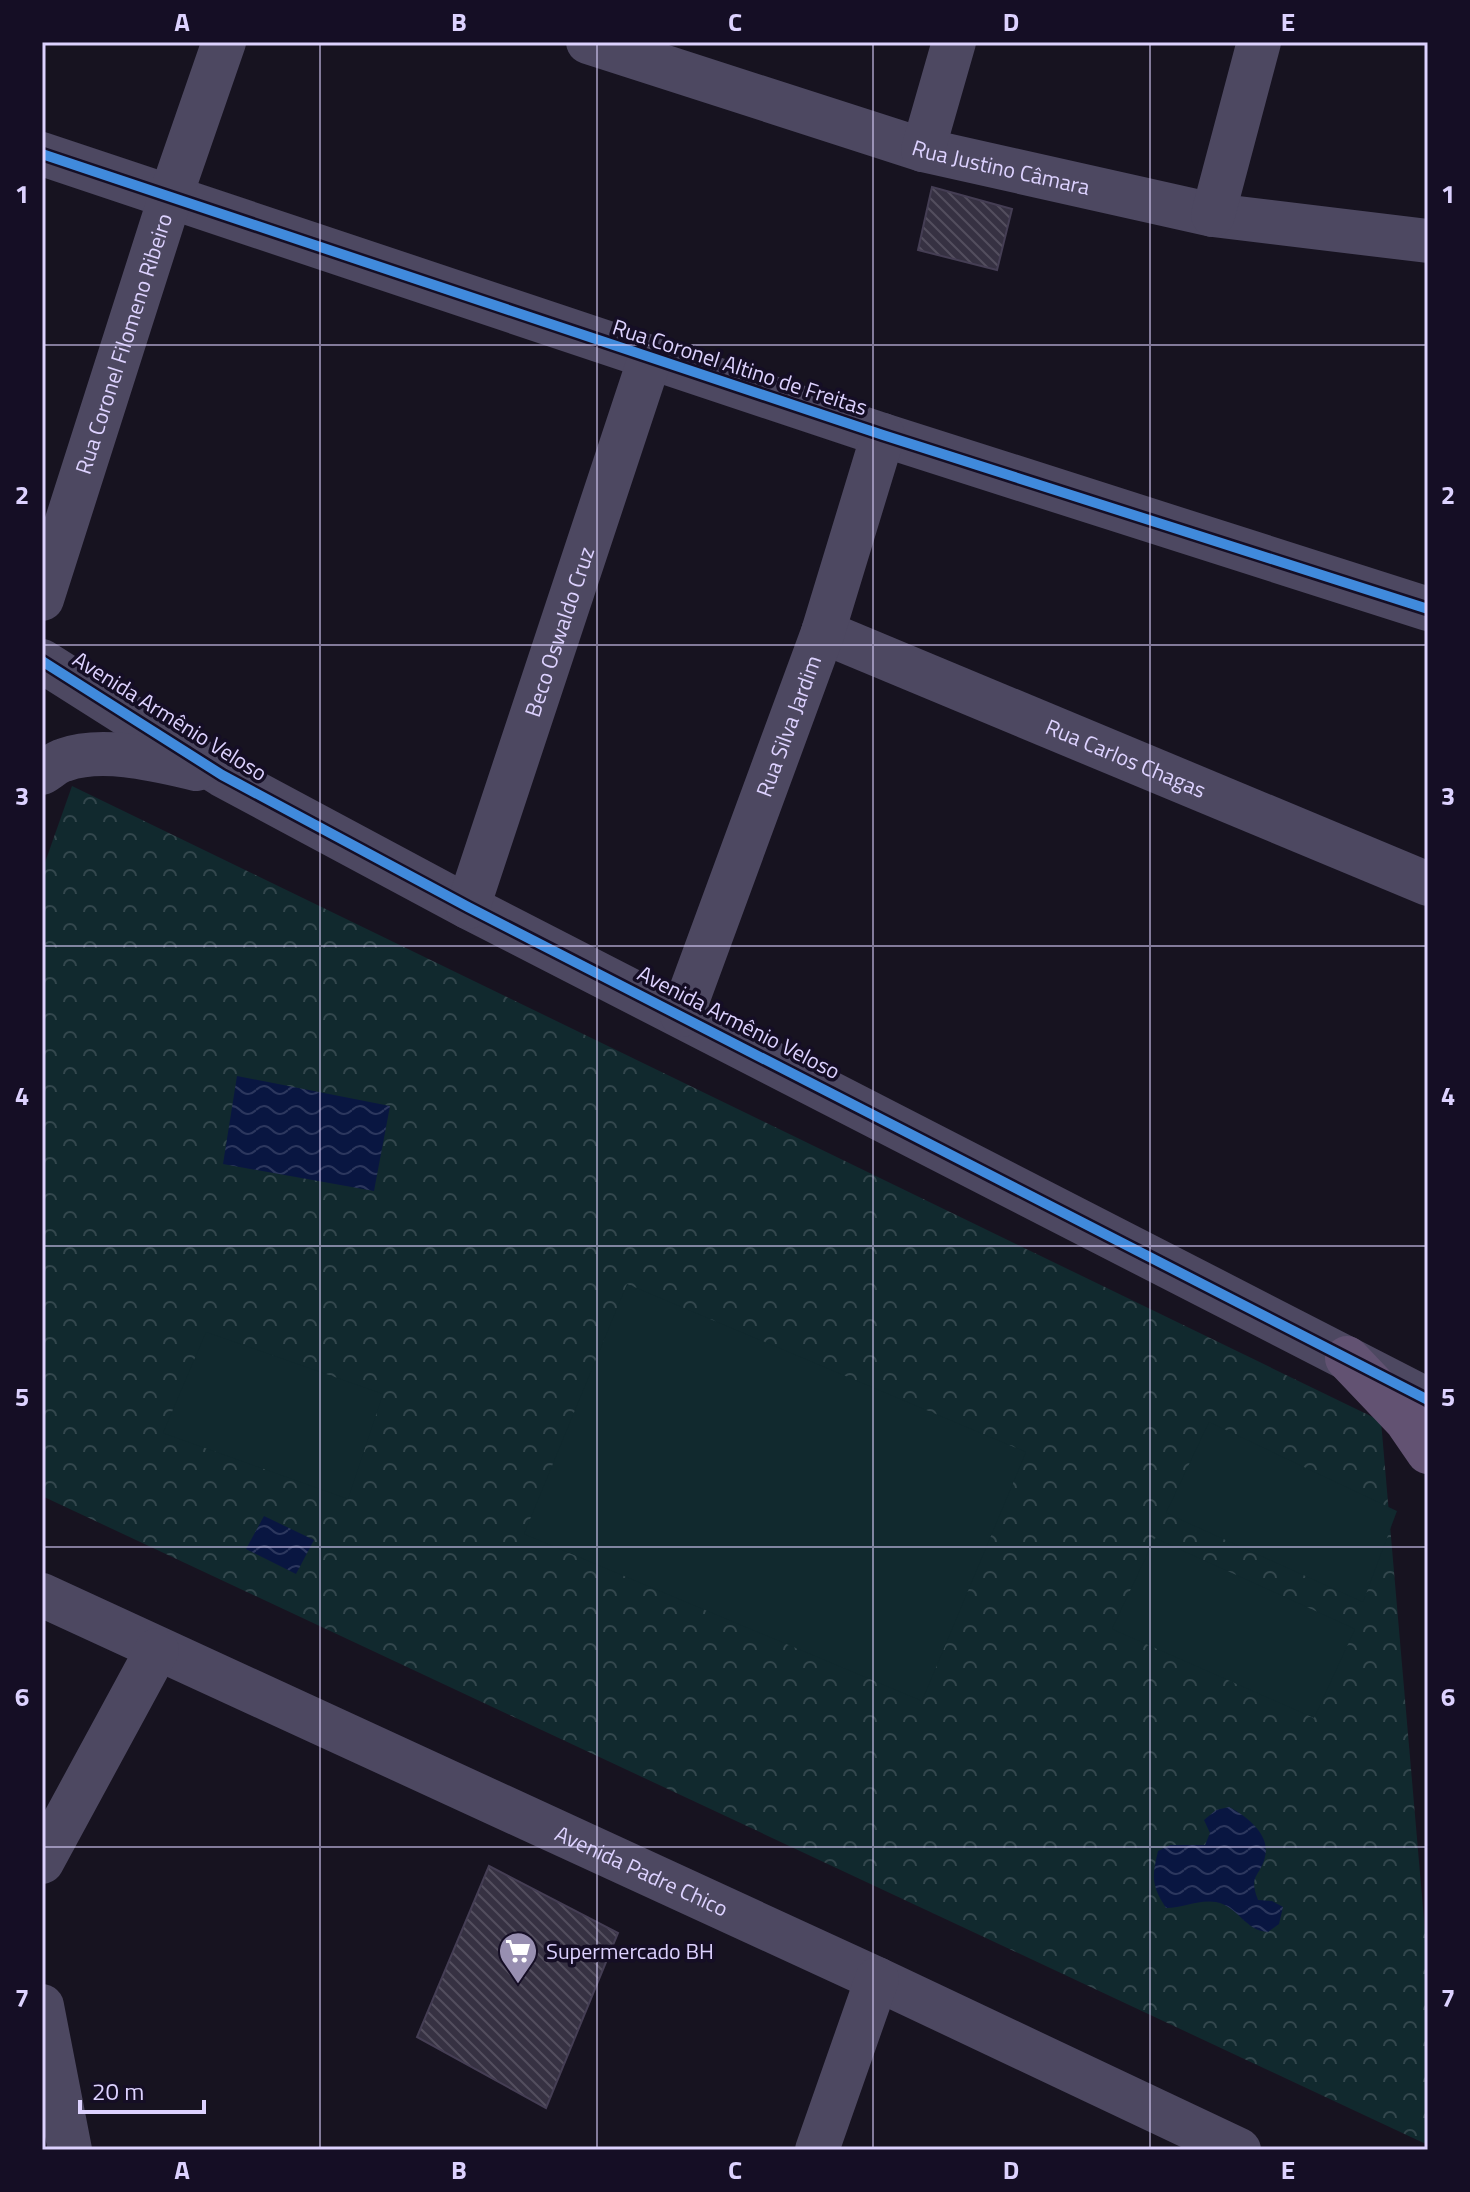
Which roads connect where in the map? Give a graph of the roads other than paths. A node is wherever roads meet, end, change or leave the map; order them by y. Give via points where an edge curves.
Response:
1 (224, 42) edge
2 (588, 42) edge
3 (954, 42) edge
4 (1259, 42) edge
5 (923, 150) junction
6 (42, 154) edge
7 (171, 195) junction
8 (1213, 215) junction
9 (1428, 241) edge
10 (650, 358) junction
11 (883, 435) junction
12 (42, 599) edge
13 (1428, 609) edge
14 (823, 632) junction
15 (42, 661) edge
16 (42, 773) edge
17 (222, 775) junction
18 (1428, 884) edge
19 (468, 907) junction
20 (682, 1015) junction
21 (1347, 1358) junction
22 (1428, 1400) edge
23 (1428, 1452) edge
24 (42, 1595) edge
25 (157, 1650) junction
26 (42, 1862) edge
27 (877, 1979) junction
28 (42, 2006) edge
29 (70, 2150) edge
30 (817, 2150) edge
31 (1239, 2150) edge

1 - 7 street, Rua Coronel Filomeno Ribeiro
2 - 5 street, Rua Justino Câmara
3 - 5 street
4 - 8 street
5 - 8 street, Rua Justino Câmara
6 - 7 street, Rua Coronel Altino de Freitas
7 - 10 street, Rua Coronel Altino de Freitas
7 - 12 street, Rua Coronel Filomeno Ribeiro
8 - 9 street, Rua Justino Câmara
10 - 11 street, Rua Coronel Altino de Freitas
10 - 19 street, Beco Oswaldo Cruz
11 - 13 street, Rua Coronel Altino de Freitas
11 - 14 street, Rua Silva Jardim
14 - 18 street, Rua Carlos Chagas
14 - 20 street, Rua Silva Jardim
15 - 17 street, Avenida Armênio Veloso
16 - 17 street via 64,760 102,754 150,758
17 - 19 street, Avenida Armênio Veloso
19 - 20 street, Avenida Armênio Veloso
20 - 21 street, Avenida Armênio Veloso
21 - 22 street, Avenida Armênio Veloso
21 - 23 main road via 1406,1420
24 - 25 street, Avenida Padre Chico
25 - 26 street
25 - 27 street, Avenida Padre Chico
27 - 30 street
27 - 31 street, Avenida Padre Chico
28 - 29 street

